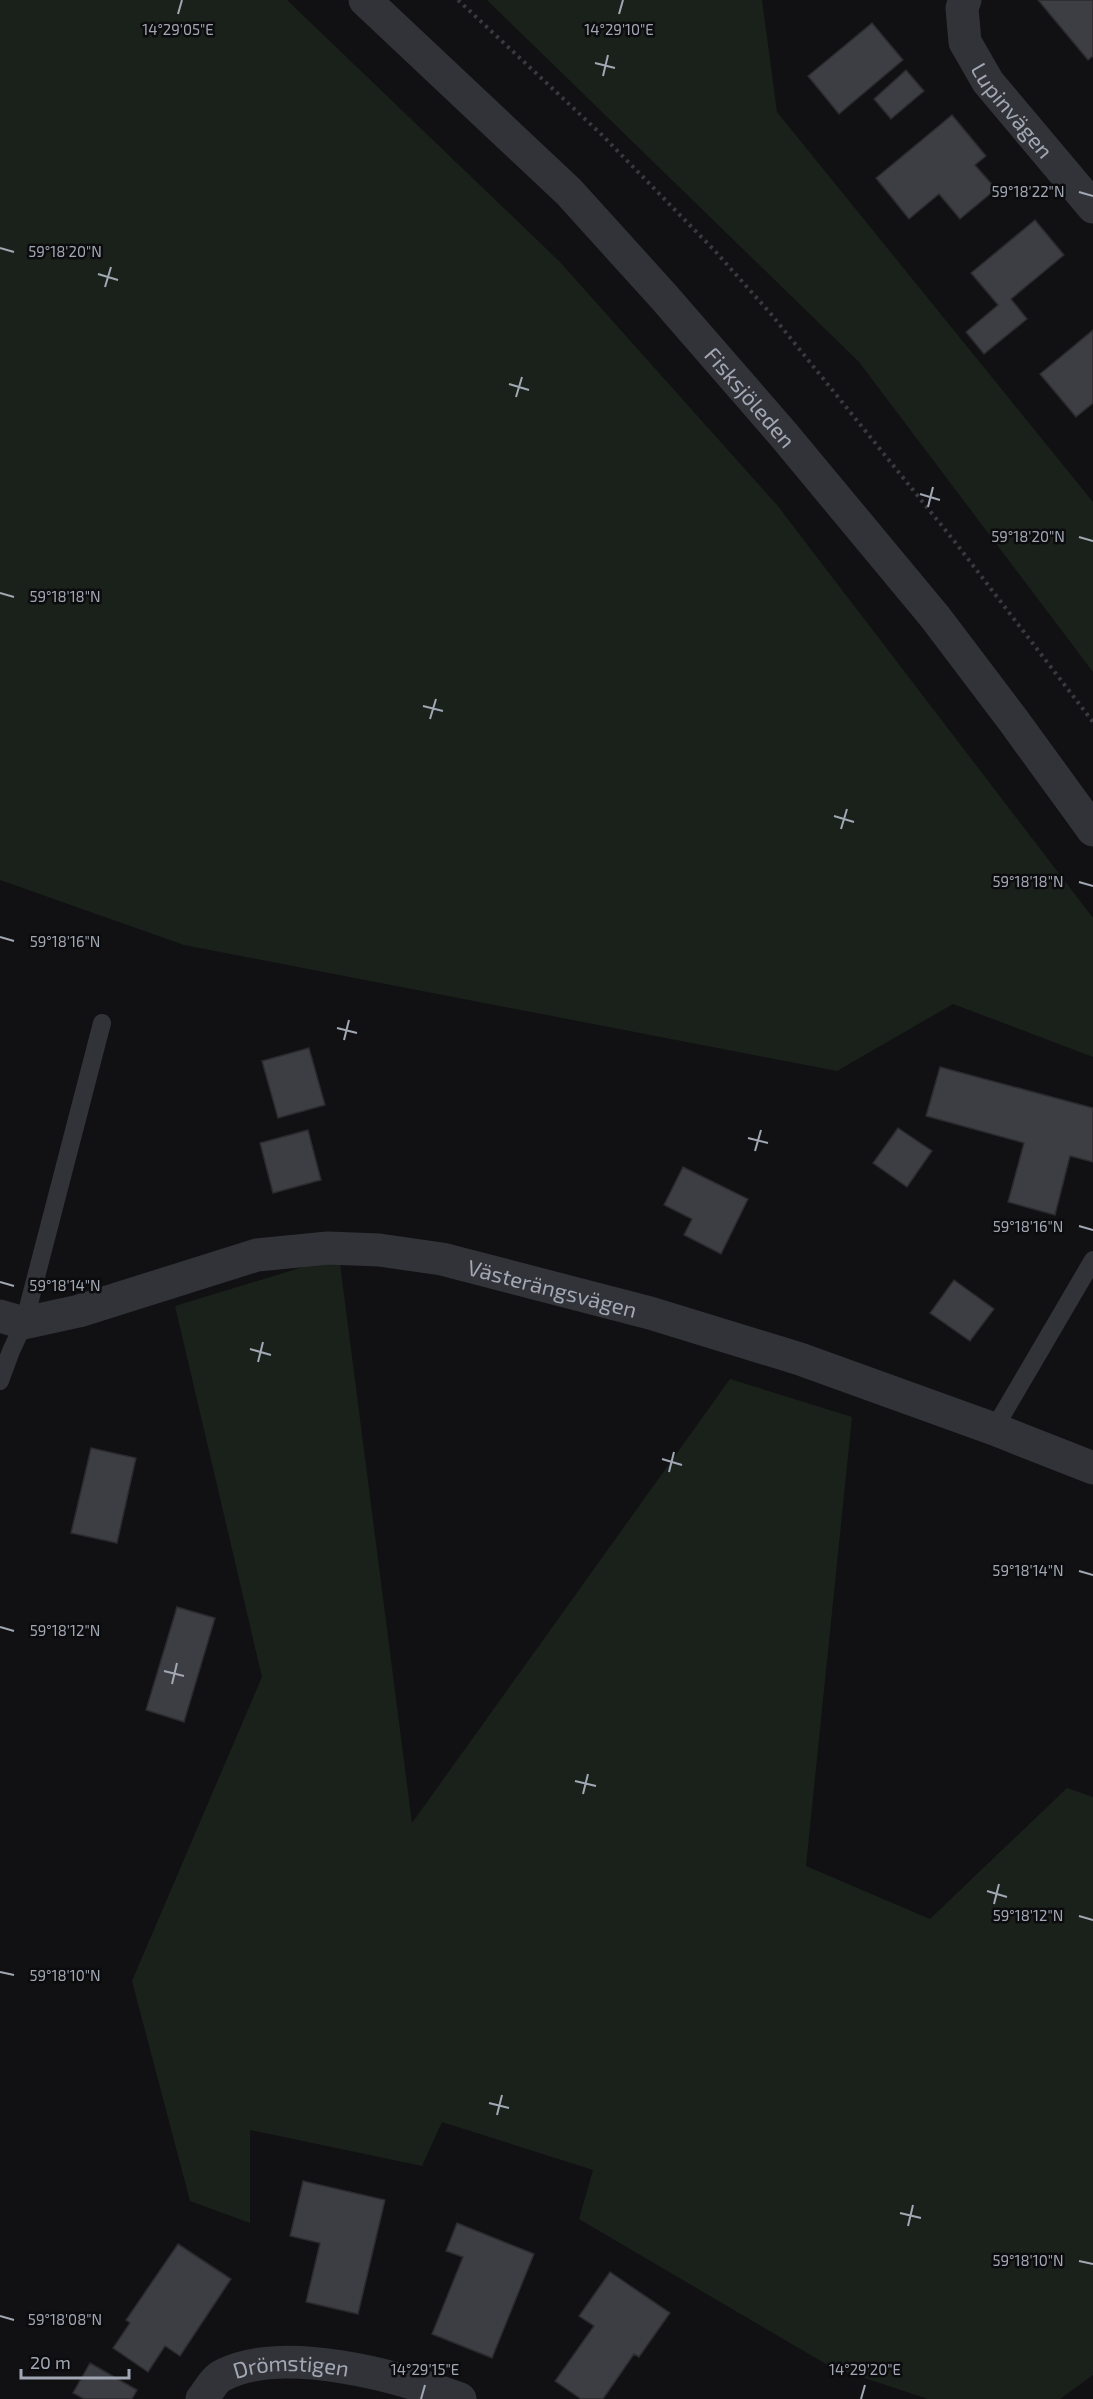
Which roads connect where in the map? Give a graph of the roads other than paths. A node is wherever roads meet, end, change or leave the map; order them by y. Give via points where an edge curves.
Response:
1 (365, 0) edge
2 (965, 0) edge
3 (1093, 207) edge
4 (1093, 830) edge
5 (102, 1023) dead end
6 (1093, 1260) edge
7 (12, 1320) edge
8 (0, 1381) edge
9 (994, 1429) junction
10 (1093, 1468) edge
11 (202, 2399) edge
12 (460, 2399) edge

1 - 4 street, Fisksjöleden via 569,192 664,297 935,617
2 - 3 street, Lupinvägen via 965,42 988,82
5 - 7 lane
6 - 9 lane
7 - 8 lane via 11,1351
7 - 9 street, Västerängsvägen via 79,1311 257,1255 328,1248 380,1250 442,1259 650,1313 800,1359
9 - 10 street, Västerängsvägen
11 - 12 street, Drömstigen via 220,2376 249,2365 306,2362 360,2370

